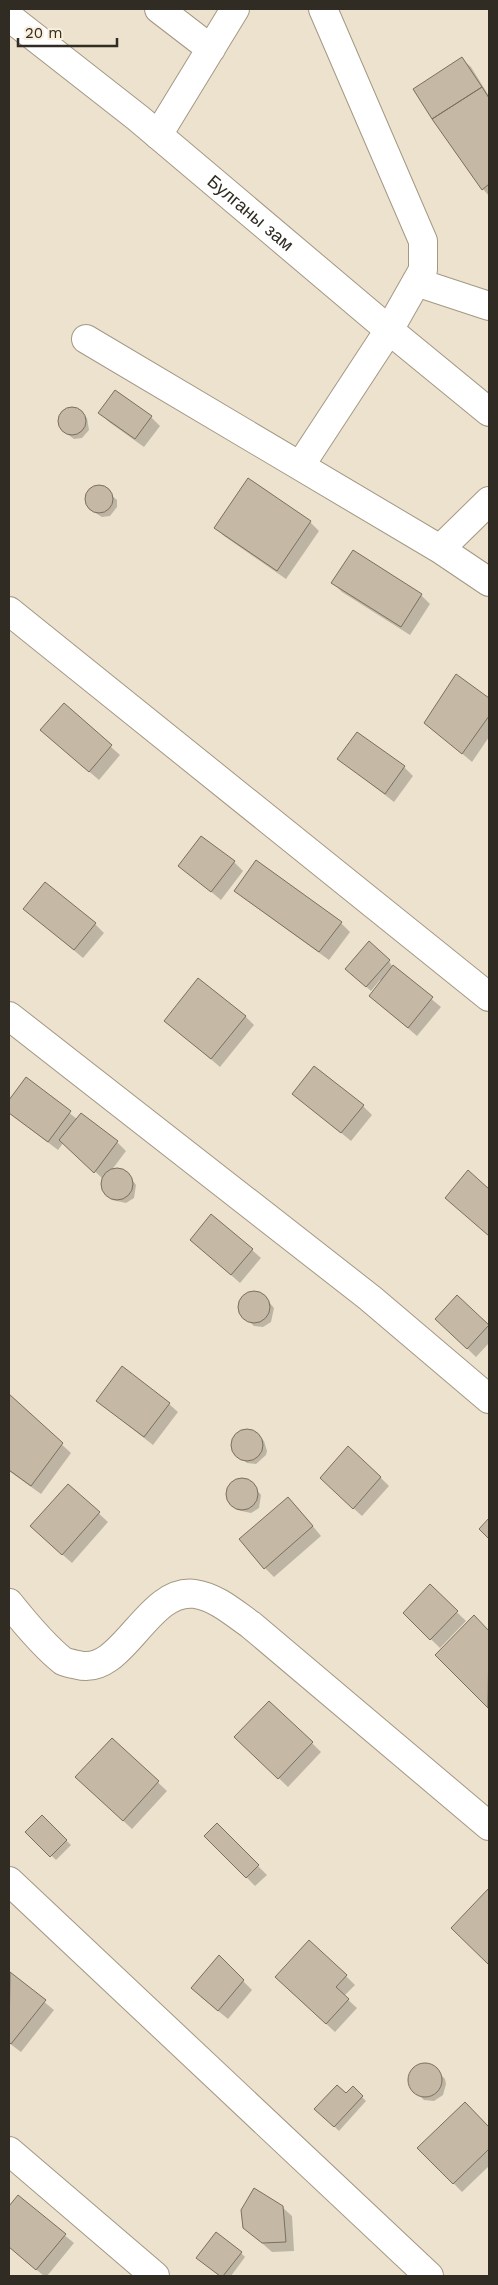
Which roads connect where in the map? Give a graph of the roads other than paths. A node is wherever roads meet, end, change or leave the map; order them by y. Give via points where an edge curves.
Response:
1 (159, 9) edge
2 (235, 9) edge
3 (322, 9) edge
4 (9, 17) edge
5 (210, 49) junction
6 (158, 135) junction
7 (416, 282) junction
8 (489, 306) edge
9 (389, 330) junction
10 (86, 339) dead end
11 (489, 412) edge
12 (300, 466) junction
13 (489, 501) edge
14 (440, 549) junction
15 (489, 582) edge
16 (9, 611) edge
17 (489, 997) edge
18 (9, 1016) edge
19 (489, 1399) edge
20 (9, 1603) edge
21 (489, 1826) edge
22 (9, 1881) edge
23 (9, 2151) edge
24 (155, 2276) edge
25 (429, 2276) edge

1 - 5 main road
2 - 5 main road
3 - 7 main road via 423,240 423,270
4 - 6 main road, Булганы зам
5 - 6 main road
6 - 9 main road, Булганы зам
7 - 8 main road
7 - 9 main road
9 - 11 main road, Булганы зам
9 - 12 main road
10 - 12 main road
12 - 14 main road
13 - 14 main road
14 - 15 main road
16 - 17 main road
18 - 19 main road via 370,1298
20 - 21 main road via 65,1662 86,1667 108,1658 167,1599 193,1593 215,1600 251,1625
22 - 25 main road
23 - 24 main road

